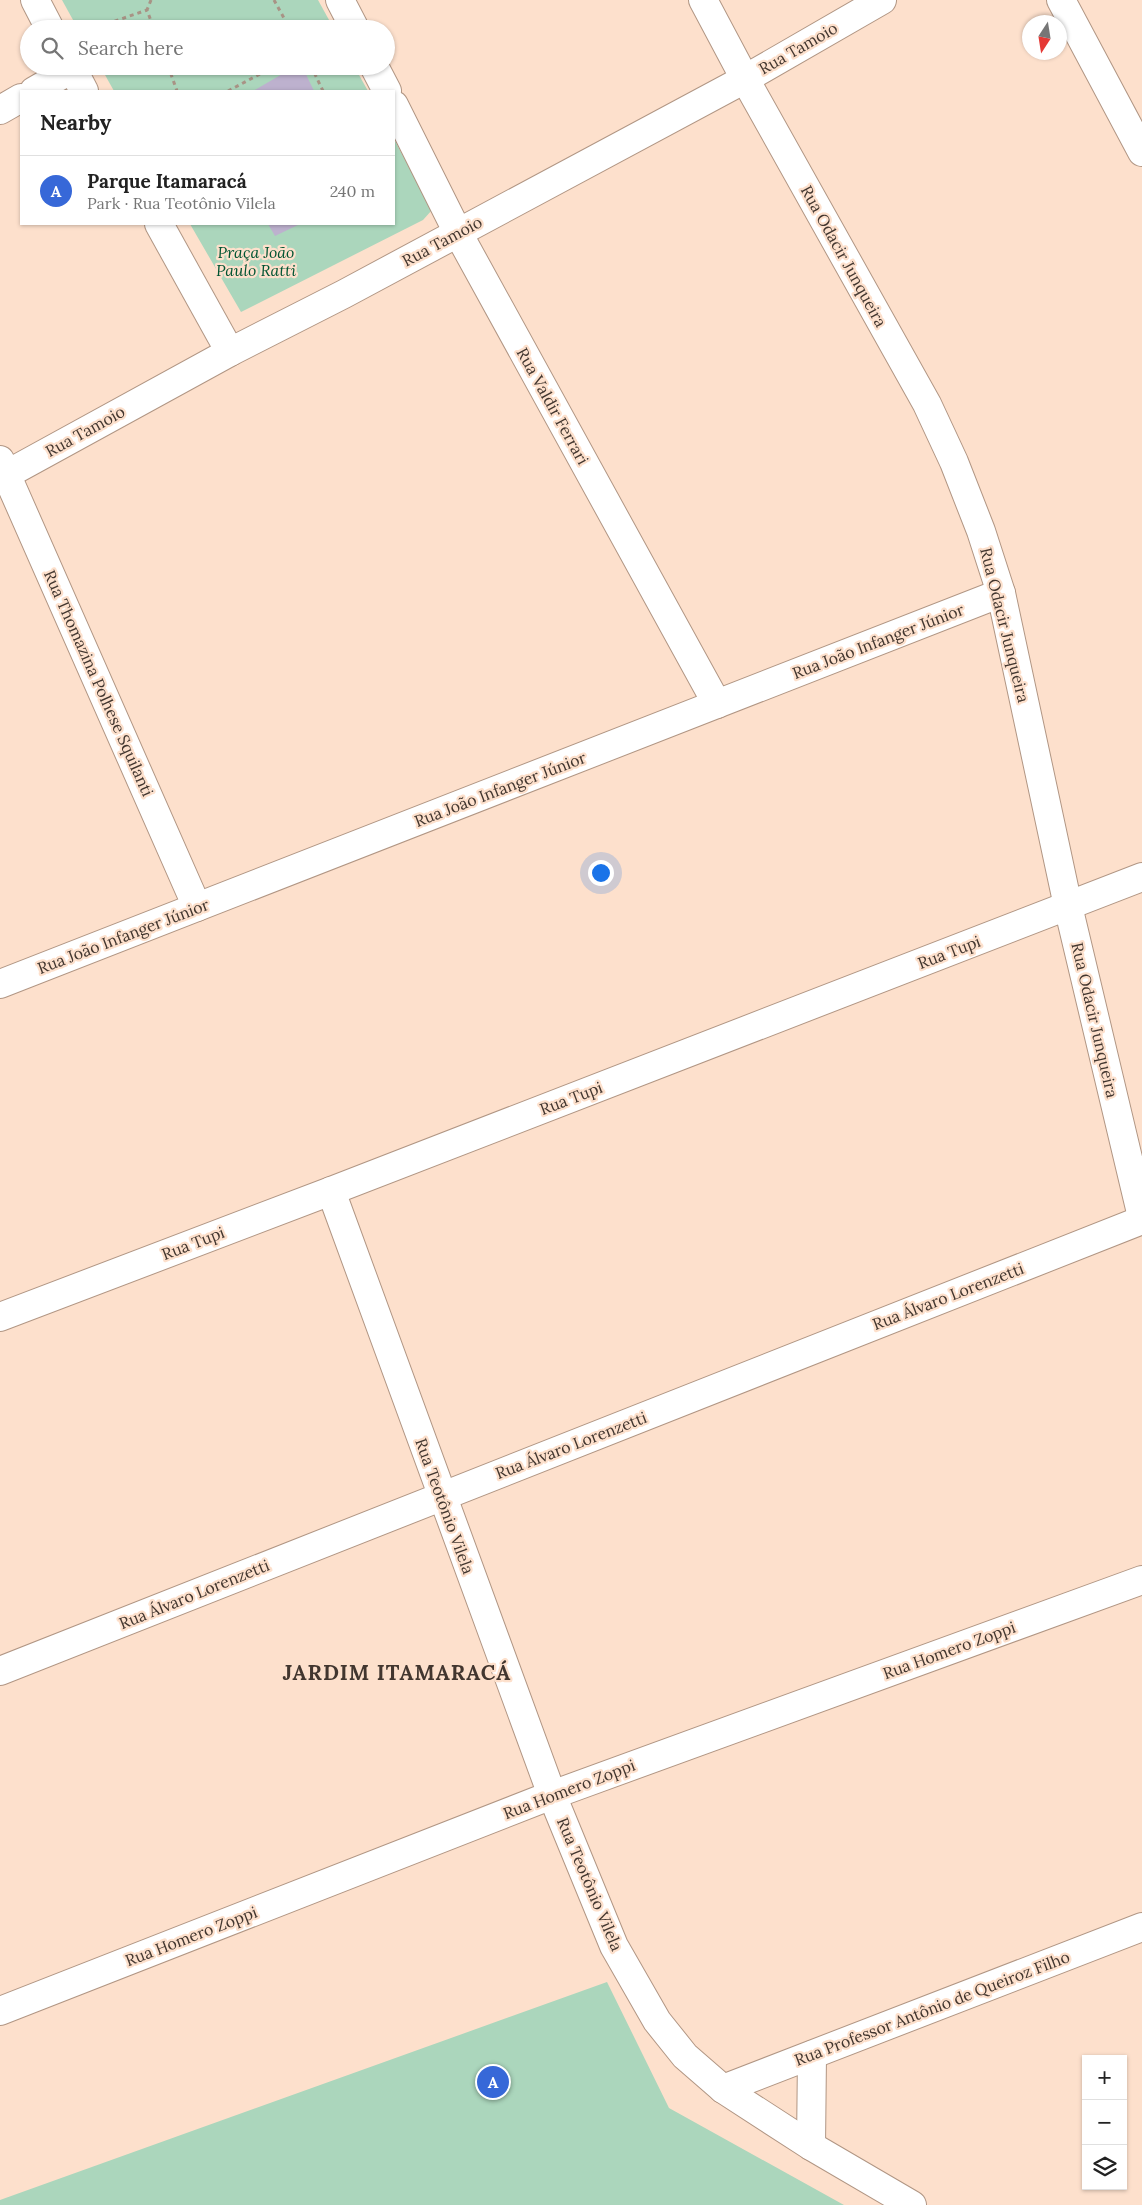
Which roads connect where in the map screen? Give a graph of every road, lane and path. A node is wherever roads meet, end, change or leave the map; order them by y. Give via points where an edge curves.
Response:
1 (35, 0) edge
2 (151, 0) edge
3 (274, 0) edge
4 (340, 0) edge
5 (703, 0) edge
6 (882, 0) edge
7 (1061, 0) edge
8 (147, 10) junction
9 (45, 20) edge
10 (118, 20) edge
11 (151, 20) edge
12 (285, 20) edge
13 (350, 20) edge
14 (171, 75) edge
15 (258, 75) edge
16 (315, 75) edge
17 (379, 75) edge
18 (76, 76) edge
19 (745, 79) junction
20 (37, 90) edge
21 (177, 90) edge
22 (230, 90) edge
23 (323, 90) edge
24 (386, 90) edge
25 (20, 99) edge
26 (395, 107) edge
27 (0, 110) edge
28 (1142, 152) edge
29 (160, 225) edge
30 (458, 233) junction
31 (230, 352) junction
32 (2, 471) edge
33 (1001, 593) junction
34 (717, 704) junction
35 (1142, 877) edge
36 (1068, 906) junction
37 (197, 907) junction
38 (2, 986) edge
39 (331, 1191) junction
40 (1142, 1218) edge
41 (0, 1317) edge
42 (441, 1496) junction
43 (1142, 1580) edge
44 (0, 1671) edge
45 (552, 1795) junction
46 (1142, 1927) edge
47 (0, 2011) edge
48 (812, 2055) junction
49 (723, 2089) junction
50 (811, 2146) junction
51 (912, 2205) edge

1 - 9 street
2 - 8 path
3 - 12 path
4 - 13 street
5 - 19 street, Rua Odacir Junqueira
6 - 19 street, Rua Tamoio
7 - 28 street
8 - 10 path
8 - 11 path
14 - 21 path
15 - 22 path
16 - 23 path
17 - 24 street
18 - 20 street
19 - 30 street, Rua Tamoio
19 - 33 street, Rua Odacir Junqueira via 927,404 958,471
25 - 27 street
26 - 30 street, Rua Valdir Ferrari
29 - 31 street
30 - 31 street, Rua Tamoio
30 - 34 street, Rua Valdir Ferrari
31 - 32 street, Rua Tamoio
32 - 37 street, Rua Thomazina Polhese Squilanti
33 - 34 street, Rua João Infanger Júnior
33 - 36 street, Rua Odacir Junqueira
34 - 37 street, Rua João Infanger Júnior
35 - 36 street, Rua Tupi
36 - 39 street, Rua Tupi
36 - 40 street, Rua Odacir Junqueira
37 - 38 street, Rua João Infanger Júnior
39 - 41 street, Rua Tupi
39 - 42 street, Rua Teotônio Vilela
40 - 42 street, Rua Álvaro Lorenzetti
42 - 44 street, Rua Álvaro Lorenzetti
42 - 45 street, Rua Teotônio Vilela
43 - 45 street, Rua Homero Zoppi
45 - 47 street, Rua Homero Zoppi
45 - 49 street, Rua Teotônio Vilela via 614,1946 657,2021 685,2056
46 - 48 street, Rua Professor Antônio de Queiroz Filho
48 - 49 street, Rua Professor Antônio de Queiroz Filho
48 - 50 street
49 - 50 street, Rua Teotônio Vilela
50 - 51 street, Rua Teotônio Vilela

